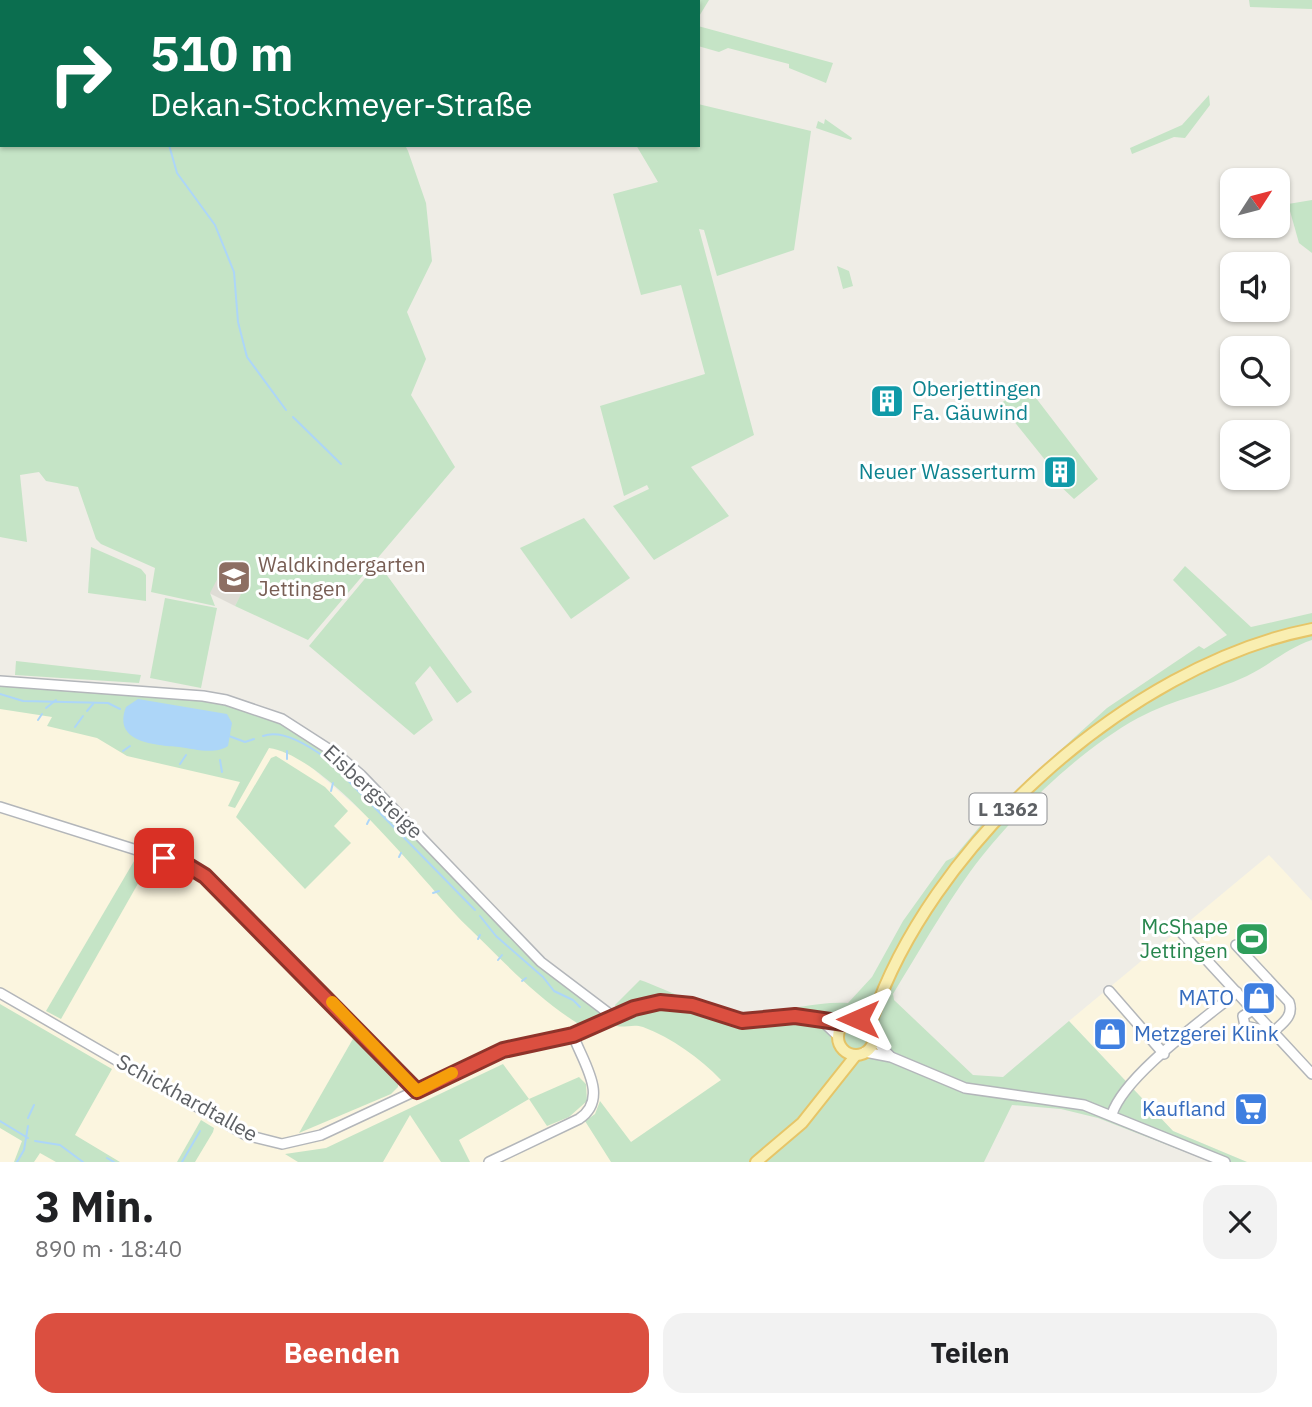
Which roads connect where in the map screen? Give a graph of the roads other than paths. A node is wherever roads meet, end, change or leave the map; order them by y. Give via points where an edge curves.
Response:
1 (1312, 629) edge
2 (0, 681) edge
3 (0, 807) edge
4 (1178, 929) dead end
5 (1236, 945) dead end
6 (1109, 991) dead end
7 (1237, 992) junction
8 (0, 993) edge
9 (878, 999) junction
10 (1253, 1010) junction
11 (615, 1018) junction
12 (820, 1018) junction
13 (858, 1019) junction
14 (844, 1023) junction
15 (870, 1026) junction
16 (1273, 1032) junction
17 (573, 1035) junction
18 (838, 1036) junction
19 (873, 1038) junction
20 (842, 1049) junction
21 (860, 1053) junction
22 (1164, 1054) junction
23 (891, 1057) junction
24 (1312, 1074) edge
25 (837, 1075) junction
26 (417, 1091) junction
27 (1112, 1114) junction
28 (502, 1159) edge
29 (489, 1162) edge
30 (756, 1162) edge
31 (1225, 1162) edge

1 - 9 main road, L 1362 via 1243,649 1192,671 1097,729 1022,793 954,873
2 - 11 street, Eisbergsteige via 203,696 282,719 361,775 541,962
3 - 26 street via 197,870
4 - 7 street
5 - 16 street via 1292,1009
6 - 22 street
7 - 10 street
7 - 22 street
8 - 26 street, Schickhardtallee via 261,1140 282,1144 311,1139
9 - 13 main road, L 1362
9 - 15 main road, L 1362
10 - 16 street
10 - 16 street via 1243,1016 1245,1026
11 - 12 street, Schickhardtallee via 647,1004 674,1002 742,1021
11 - 17 street, Schickhardtallee
12 - 14 street, Schickhardtallee
12 - 18 street
13 - 14 main road
13 - 15 main road
14 - 18 main road
15 - 19 main road
16 - 24 street
17 - 26 street, Schickhardtallee via 503,1050
17 - 28 street via 593,1084 592,1109
18 - 20 main road
19 - 21 main road
19 - 23 street
20 - 21 main road
20 - 25 main road
21 - 23 street
21 - 25 main road
22 - 27 street via 1124,1090
23 - 27 street via 965,1088 1049,1098
25 - 30 main road via 781,1143
27 - 31 street
28 - 29 street

